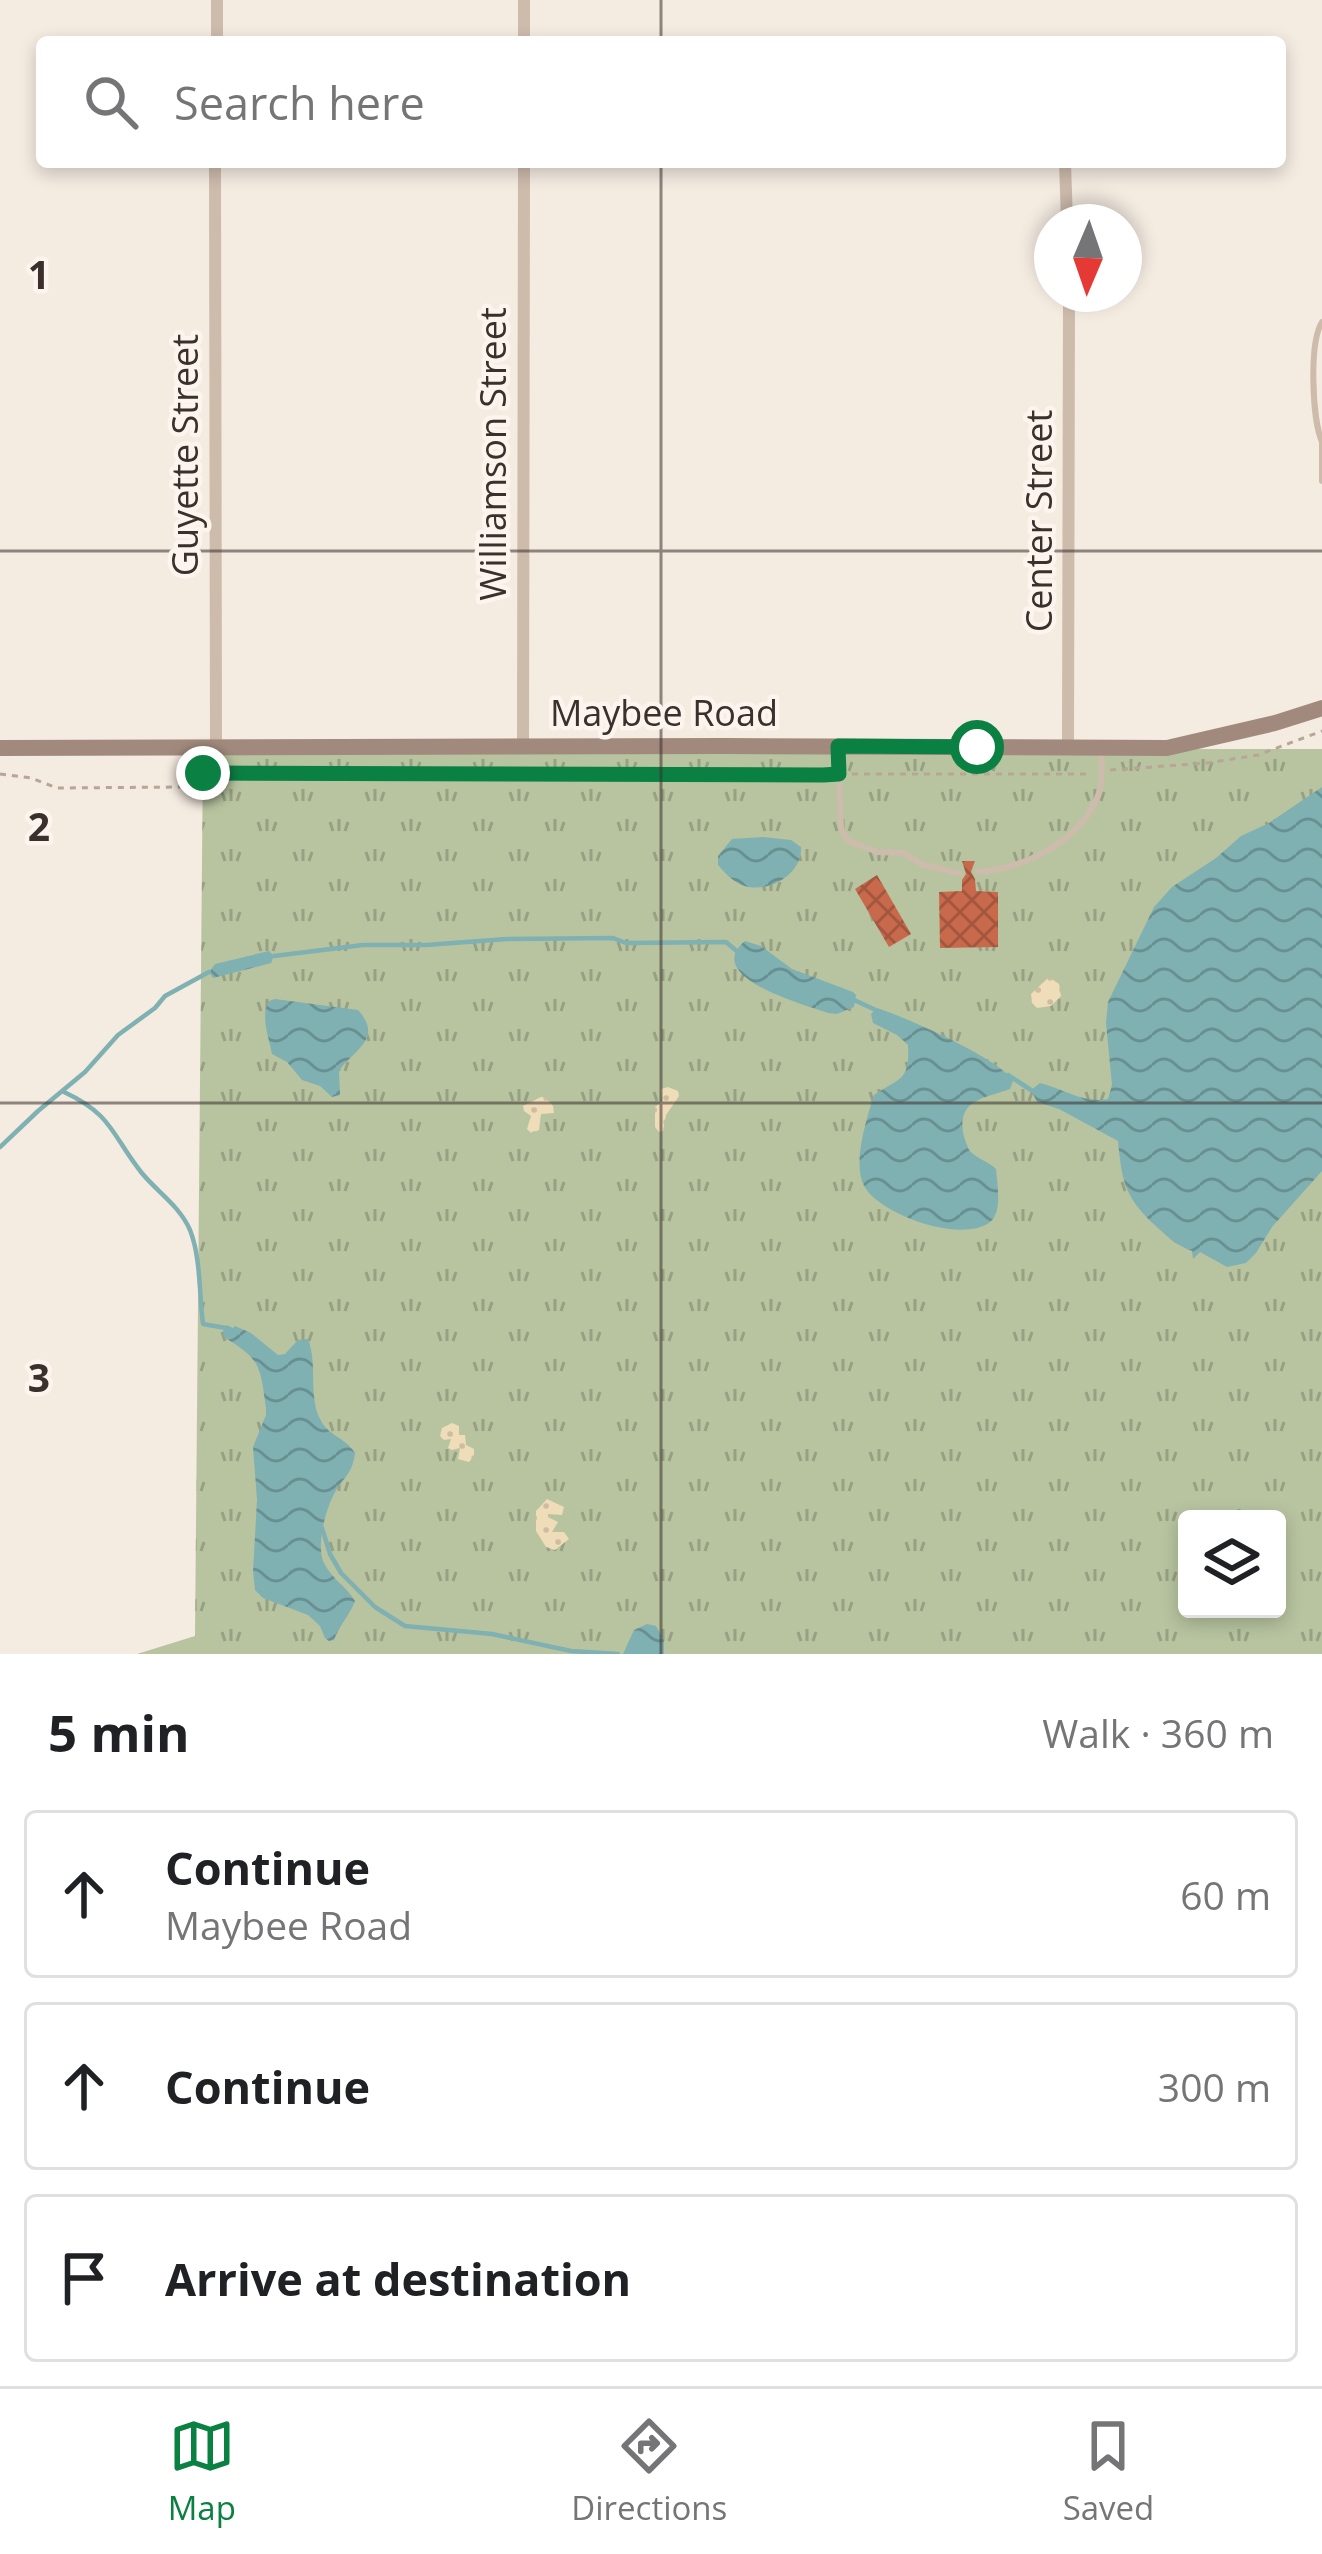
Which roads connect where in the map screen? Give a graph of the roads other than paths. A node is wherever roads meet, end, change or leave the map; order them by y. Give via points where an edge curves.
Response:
1 (217, 0) edge
2 (524, 0) edge
3 (217, 36) edge
4 (524, 36) edge
5 (215, 168) edge
6 (524, 168) edge
7 (1065, 168) edge
8 (1066, 204) edge
9 (1069, 312) edge
10 (1322, 322) edge
11 (1322, 441) edge
12 (1322, 481) edge
13 (1322, 708) edge
14 (523, 746) junction
15 (838, 746) junction
16 (216, 747) junction
17 (0, 748) edge
18 (1068, 748) junction
19 (1101, 748) junction
20 (978, 872) dead end
21 (959, 873) dead end

1 - 3 street
2 - 4 street
5 - 16 street, Guyette Street
6 - 14 street, Williamson Street
7 - 8 street
9 - 18 street, Center Street
10 - 11 lane via 1315,403
11 - 12 lane
13 - 19 main road, Maybee Road via 1167,748
14 - 15 main road, Maybee Road
14 - 16 main road, Maybee Road
15 - 18 main road, Maybee Road
15 - 21 lane via 848,842
16 - 17 main road, Maybee Road
18 - 19 main road, Maybee Road
19 - 20 lane via 1092,808 1061,842 1017,865

